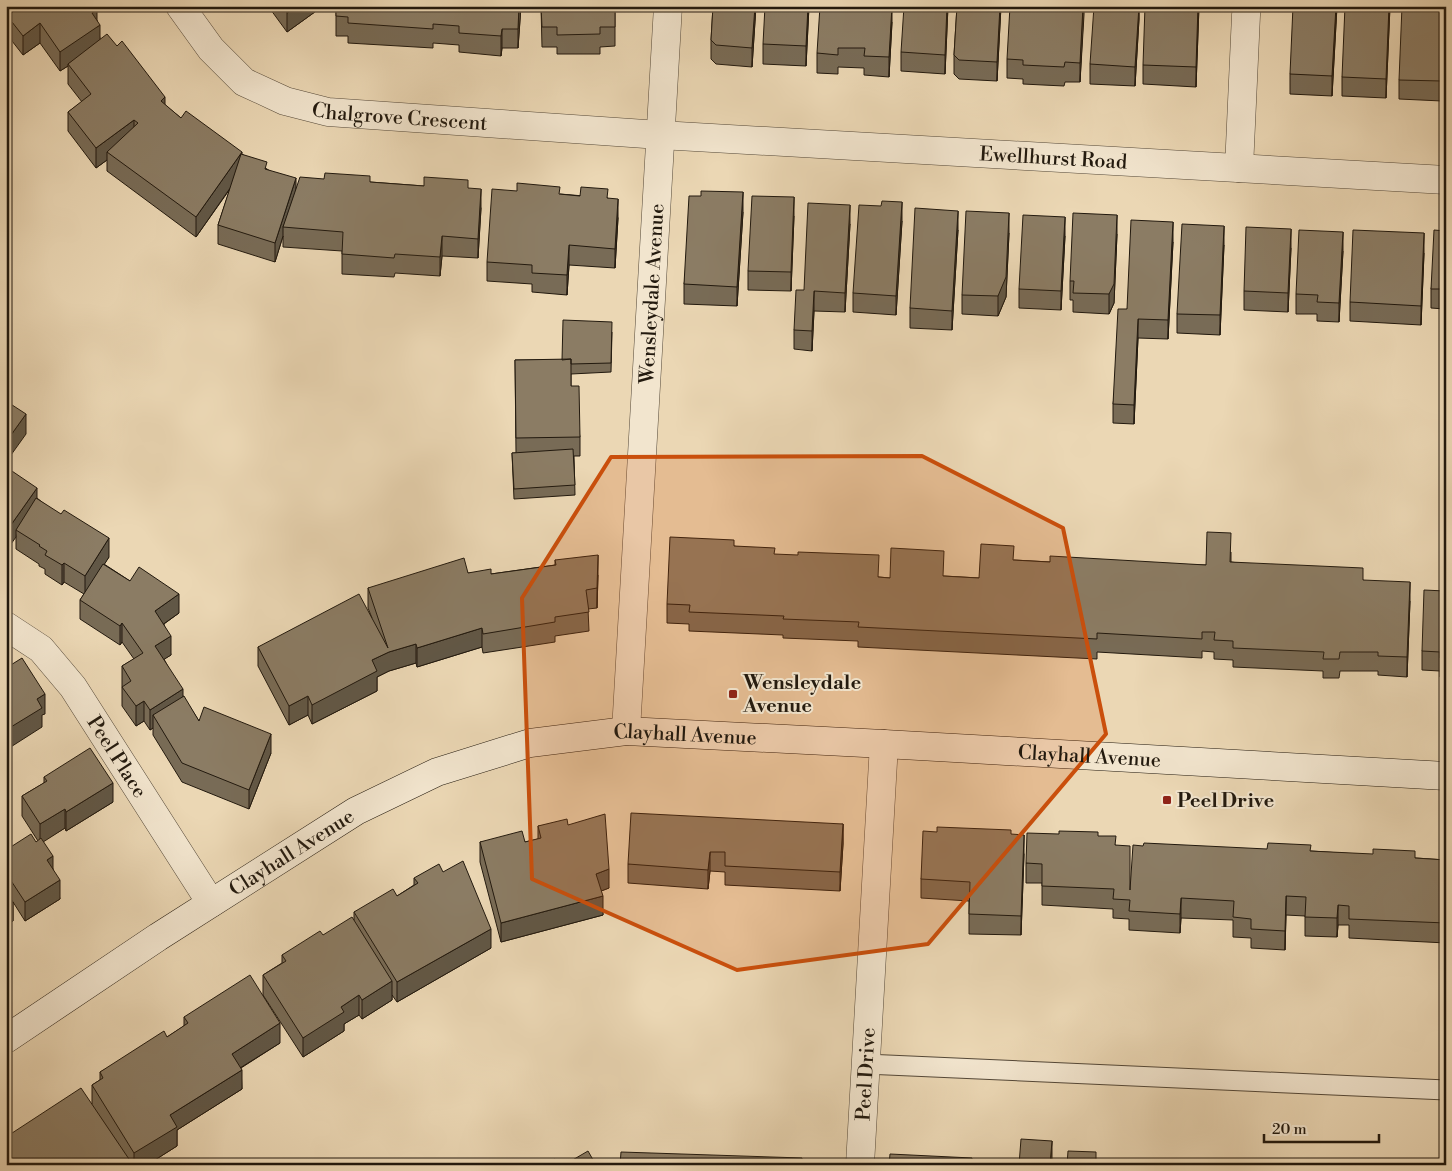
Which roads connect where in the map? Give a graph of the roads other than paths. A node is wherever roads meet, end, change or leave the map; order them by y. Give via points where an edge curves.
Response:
1 (180, 6) edge
2 (668, 6) edge
3 (1247, 6) edge
4 (660, 135) junction
5 (1239, 168) junction
6 (1446, 180) edge
7 (6, 626) edge
8 (626, 731) junction
9 (884, 744) junction
10 (1446, 776) edge
11 (212, 903) junction
12 (6, 1039) edge
13 (865, 1064) junction
14 (1446, 1090) edge
15 (860, 1165) edge

1 - 4 street, Chalgrove Crescent via 211,49 244,82 284,101 328,112
2 - 4 street, Wensleydale Avenue
3 - 5 street
4 - 5 street, Ewellhurst Road
4 - 8 street, Wensleydale Avenue
5 - 6 street, Ewellhurst Road
7 - 11 street, Peel Place via 41,648 73,687
8 - 9 street, Clayhall Avenue
8 - 11 street, Clayhall Avenue via 530,743 438,772 356,811
9 - 10 street, Clayhall Avenue
9 - 13 street, Peel Drive
11 - 12 street, Clayhall Avenue
13 - 14 lane
13 - 15 street, Peel Drive

